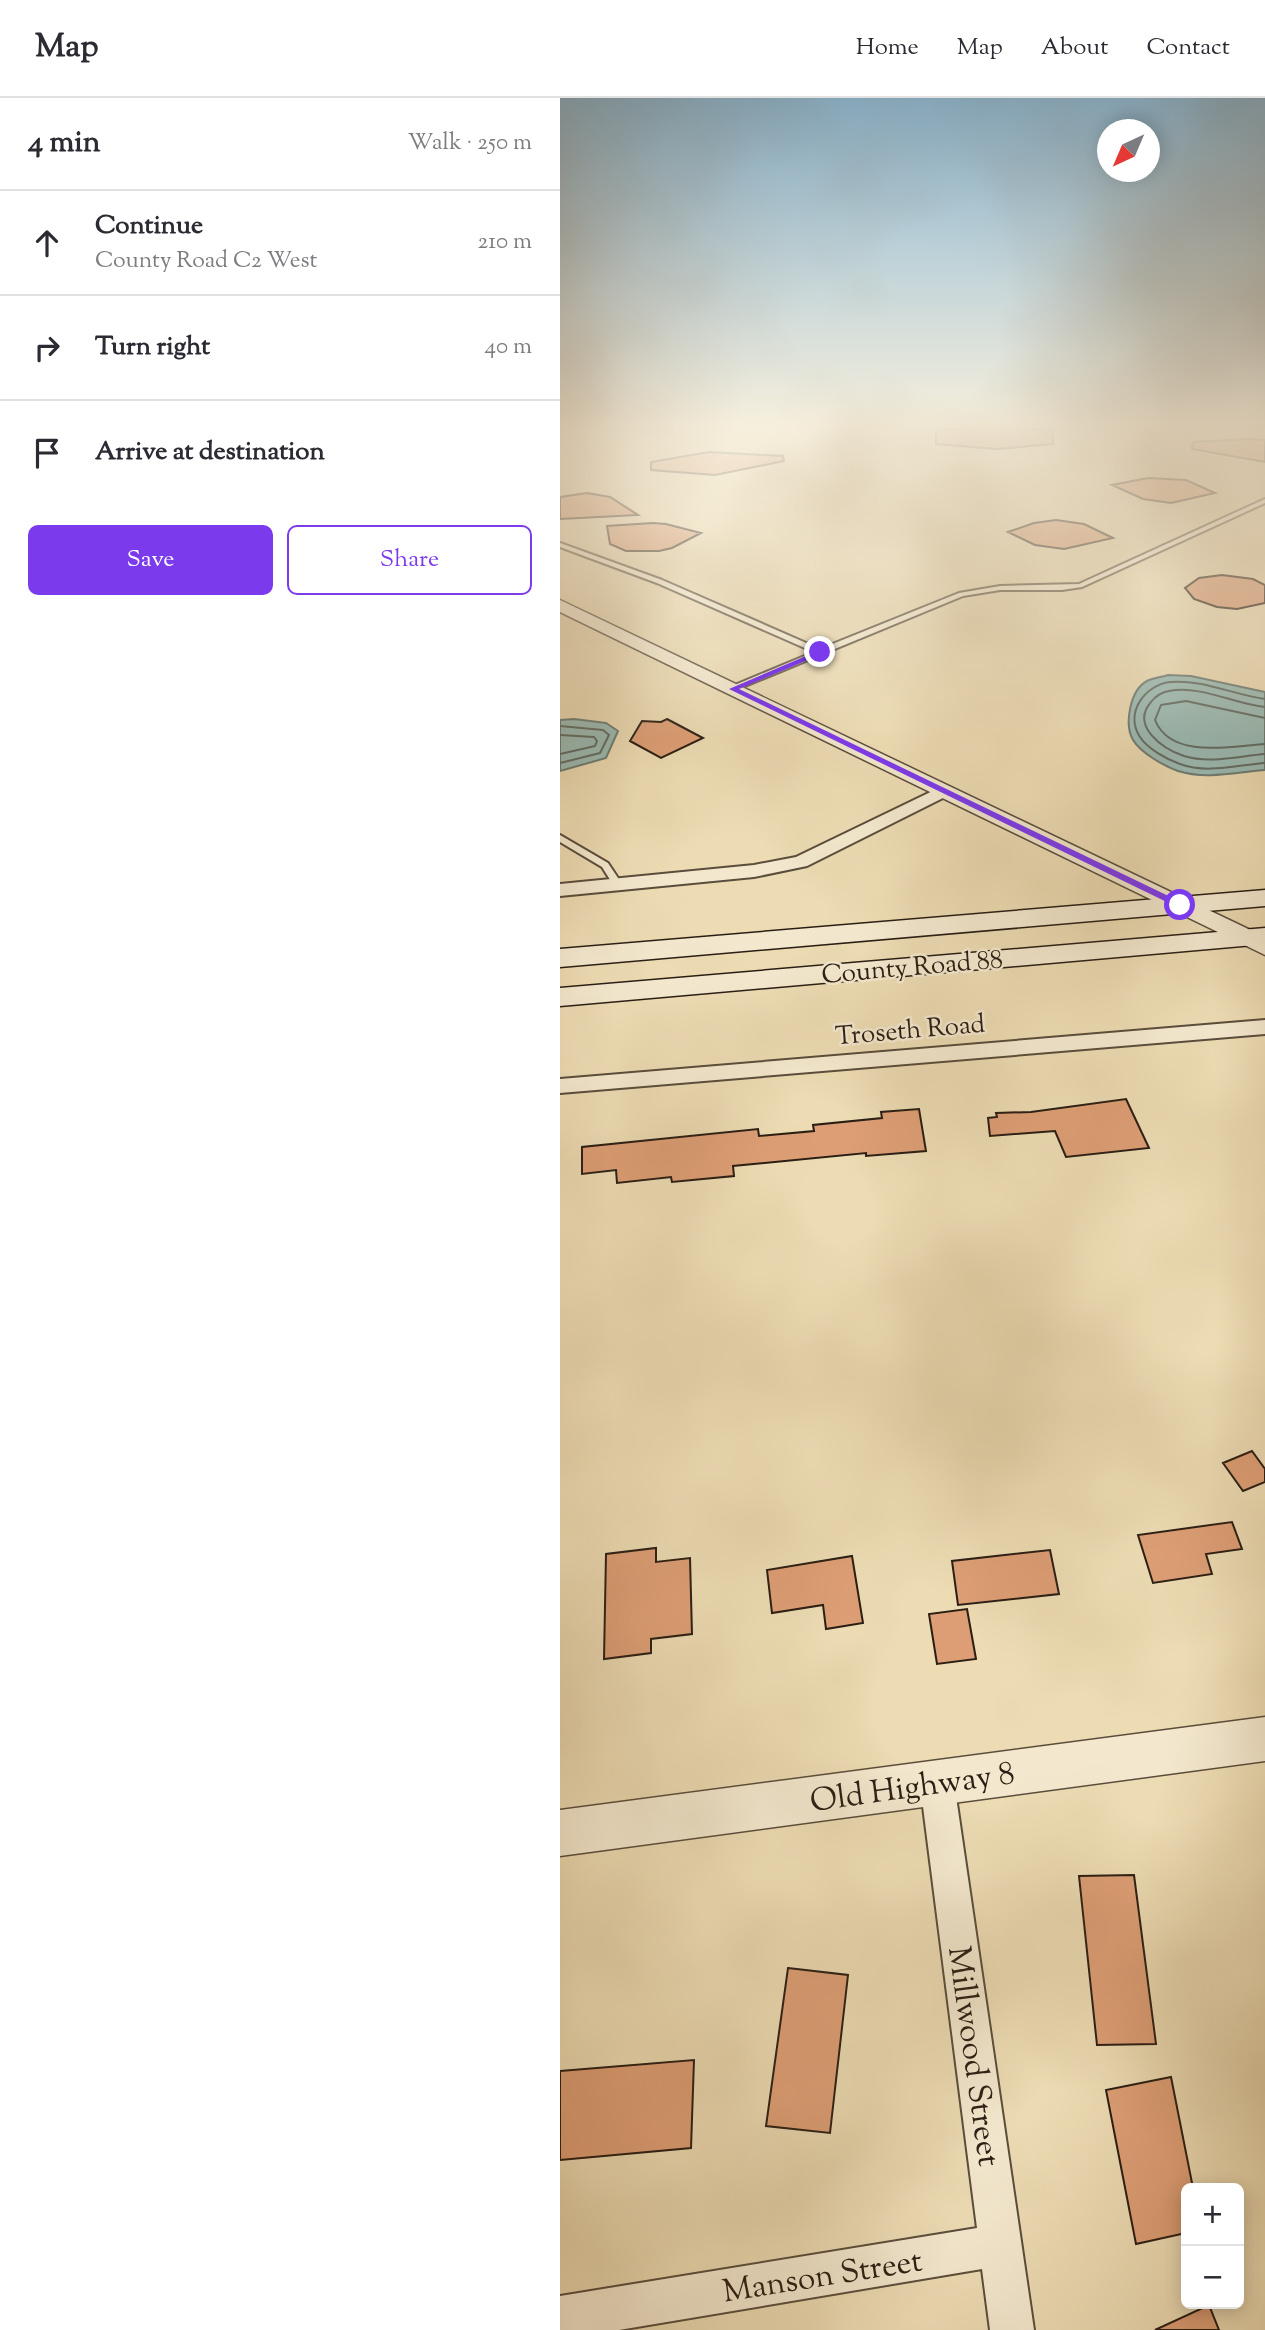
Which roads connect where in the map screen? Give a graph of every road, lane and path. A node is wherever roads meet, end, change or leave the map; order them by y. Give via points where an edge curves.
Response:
1 (1202, 530) edge
2 (560, 545) edge
3 (560, 605) edge
4 (820, 652) junction
5 (733, 689) junction
6 (943, 791) junction
7 (560, 838) edge
8 (617, 884) junction
9 (560, 890) edge
10 (1265, 898) edge
11 (1180, 905) junction
12 (1259, 940) edge
13 (560, 958) edge
14 (560, 997) edge
15 (1265, 1027) edge
16 (560, 1086) edge
17 (1265, 1739) edge
18 (937, 1783) junction
19 (560, 1833) edge
20 (1001, 2245) junction
21 (560, 2318) edge
22 (1012, 2330) edge

1 - 4 lane via 1080,586 961,594
2 - 4 lane via 674,586
3 - 5 street
4 - 5 lane
5 - 6 street
6 - 8 street via 801,862
6 - 11 street
7 - 8 lane via 605,865
8 - 9 street
10 - 11 main road, County Road 88
11 - 12 street
11 - 13 main road, County Road 88
12 - 14 main road, County Road 88
15 - 16 street, Troseth Road
17 - 18 street, Old Highway 8
18 - 19 street, Old Highway 8
18 - 20 street, Millwood Street
20 - 21 street, Manson Street
20 - 22 street, Millwood Street

